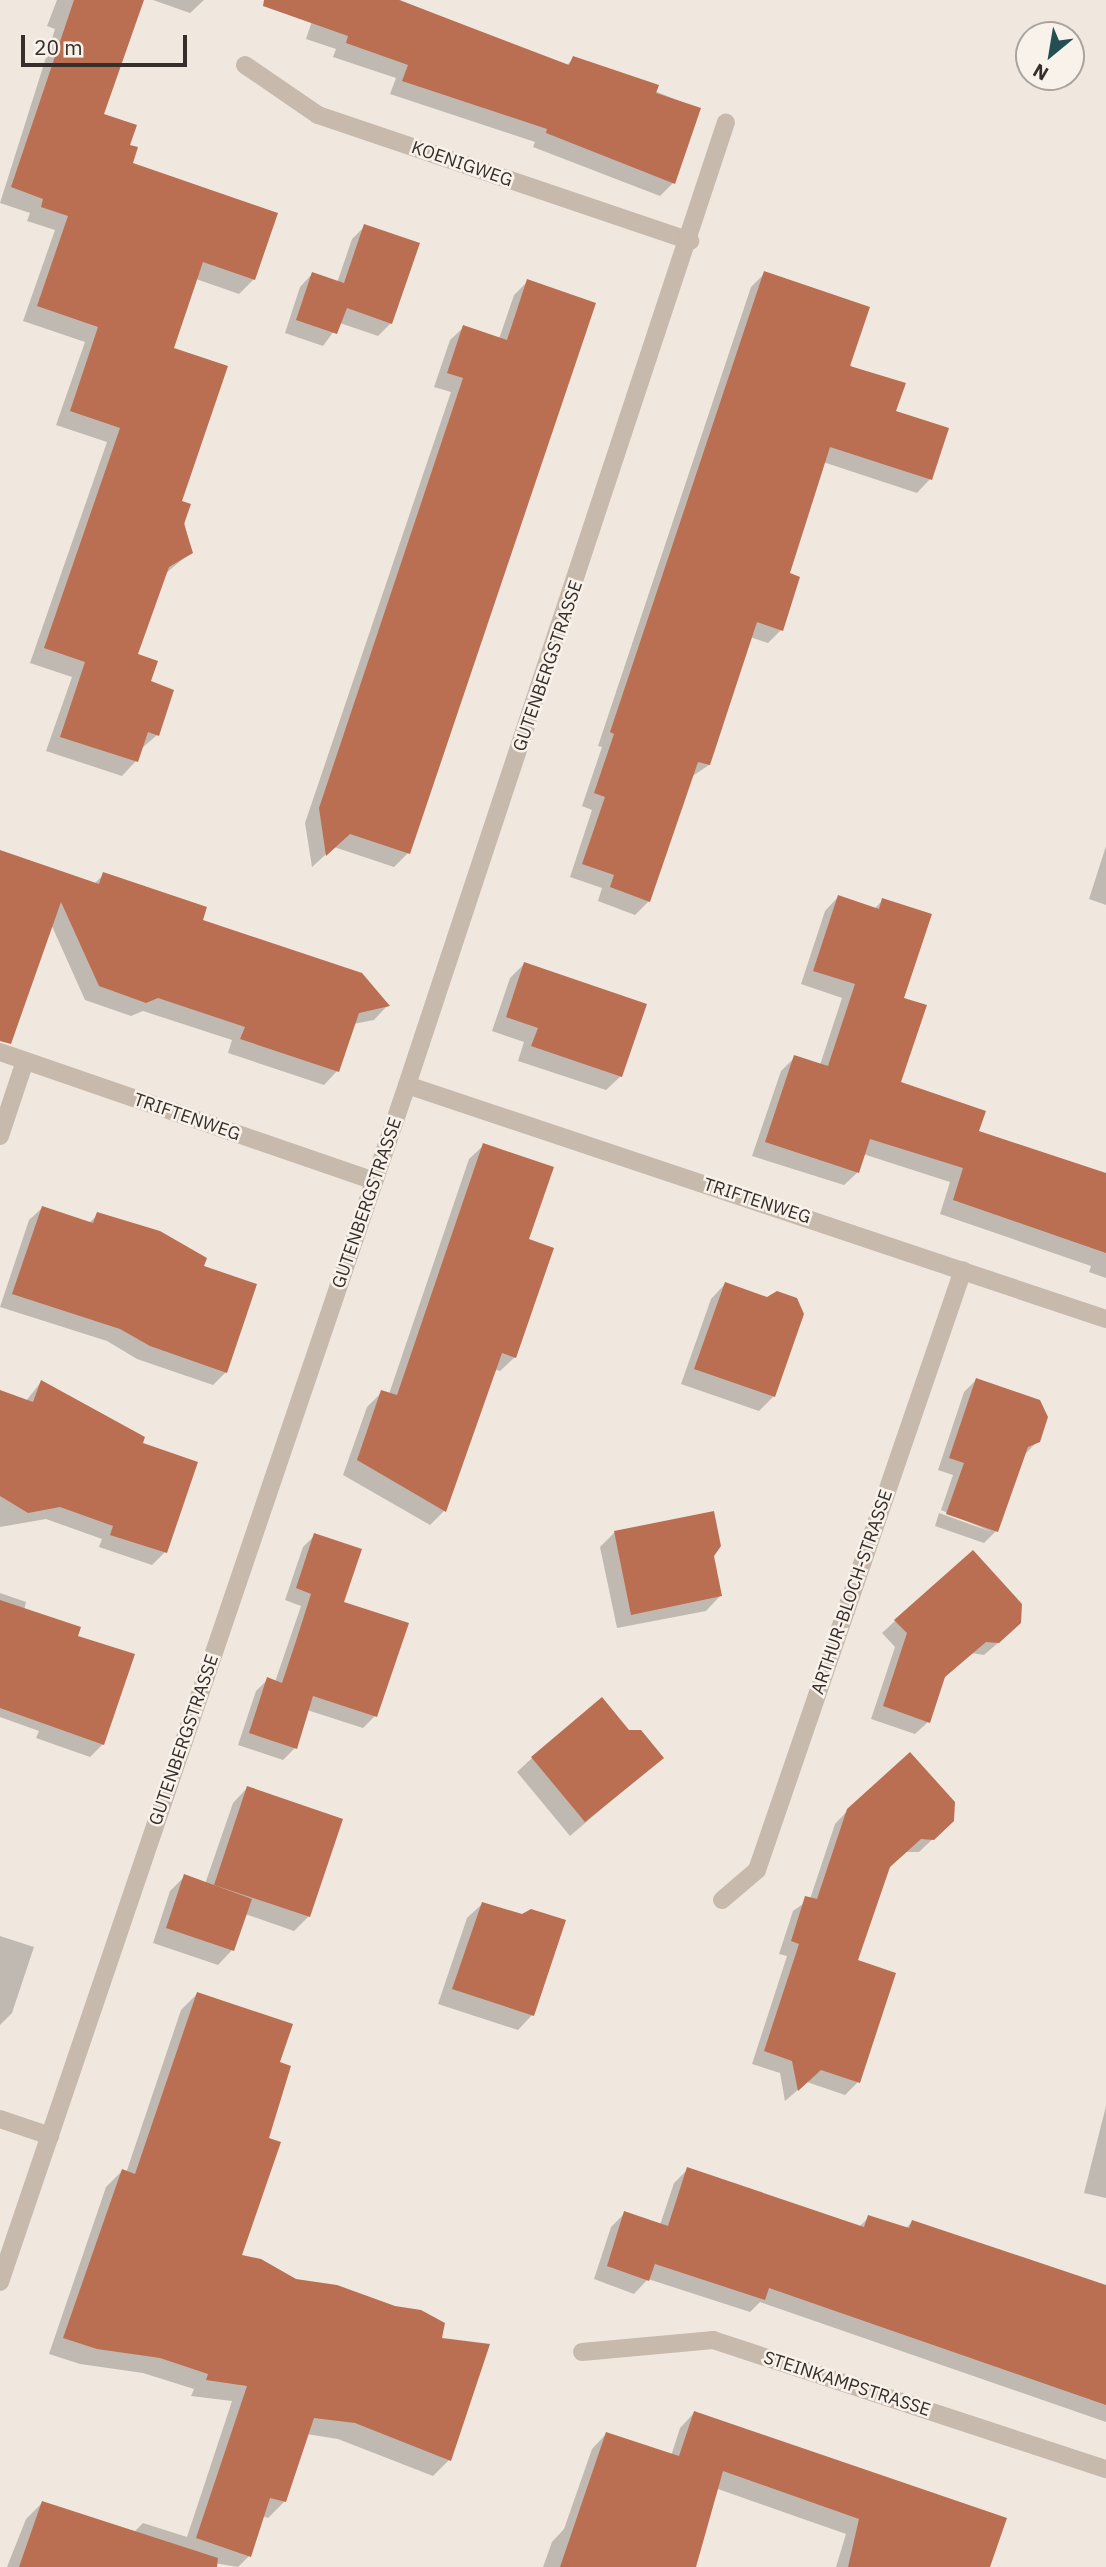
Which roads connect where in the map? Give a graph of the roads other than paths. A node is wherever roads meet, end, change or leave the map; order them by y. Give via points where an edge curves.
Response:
1 (245, 65) dead end
2 (726, 122) dead end
3 (690, 241) junction
4 (0, 1052) edge
5 (25, 1061) junction
6 (407, 1085) junction
7 (0, 1136) edge
8 (374, 1181) junction
9 (963, 1270) junction
10 (1106, 1319) edge
11 (722, 1900) dead end
12 (0, 2119) edge
13 (50, 2136) junction
14 (0, 2282) edge
15 (582, 2352) dead end
16 (1106, 2469) edge

1 - 3 street, KOENIGWEG via 318,115
2 - 3 street, GUTENBERGSTRASSE
3 - 6 street, GUTENBERGSTRASSE
4 - 5 street, TRIFTENWEG
5 - 7 street
5 - 8 street, TRIFTENWEG
6 - 8 street, GUTENBERGSTRASSE
6 - 9 street, TRIFTENWEG
8 - 13 street, GUTENBERGSTRASSE
9 - 10 street, TRIFTENWEG
9 - 11 street, ARTHUR-BLOCH-STRASSE via 757,1870
12 - 13 street
13 - 14 street, GUTENBERGSTRASSE
15 - 16 street, STEINKAMPSTRASSE via 713,2340

